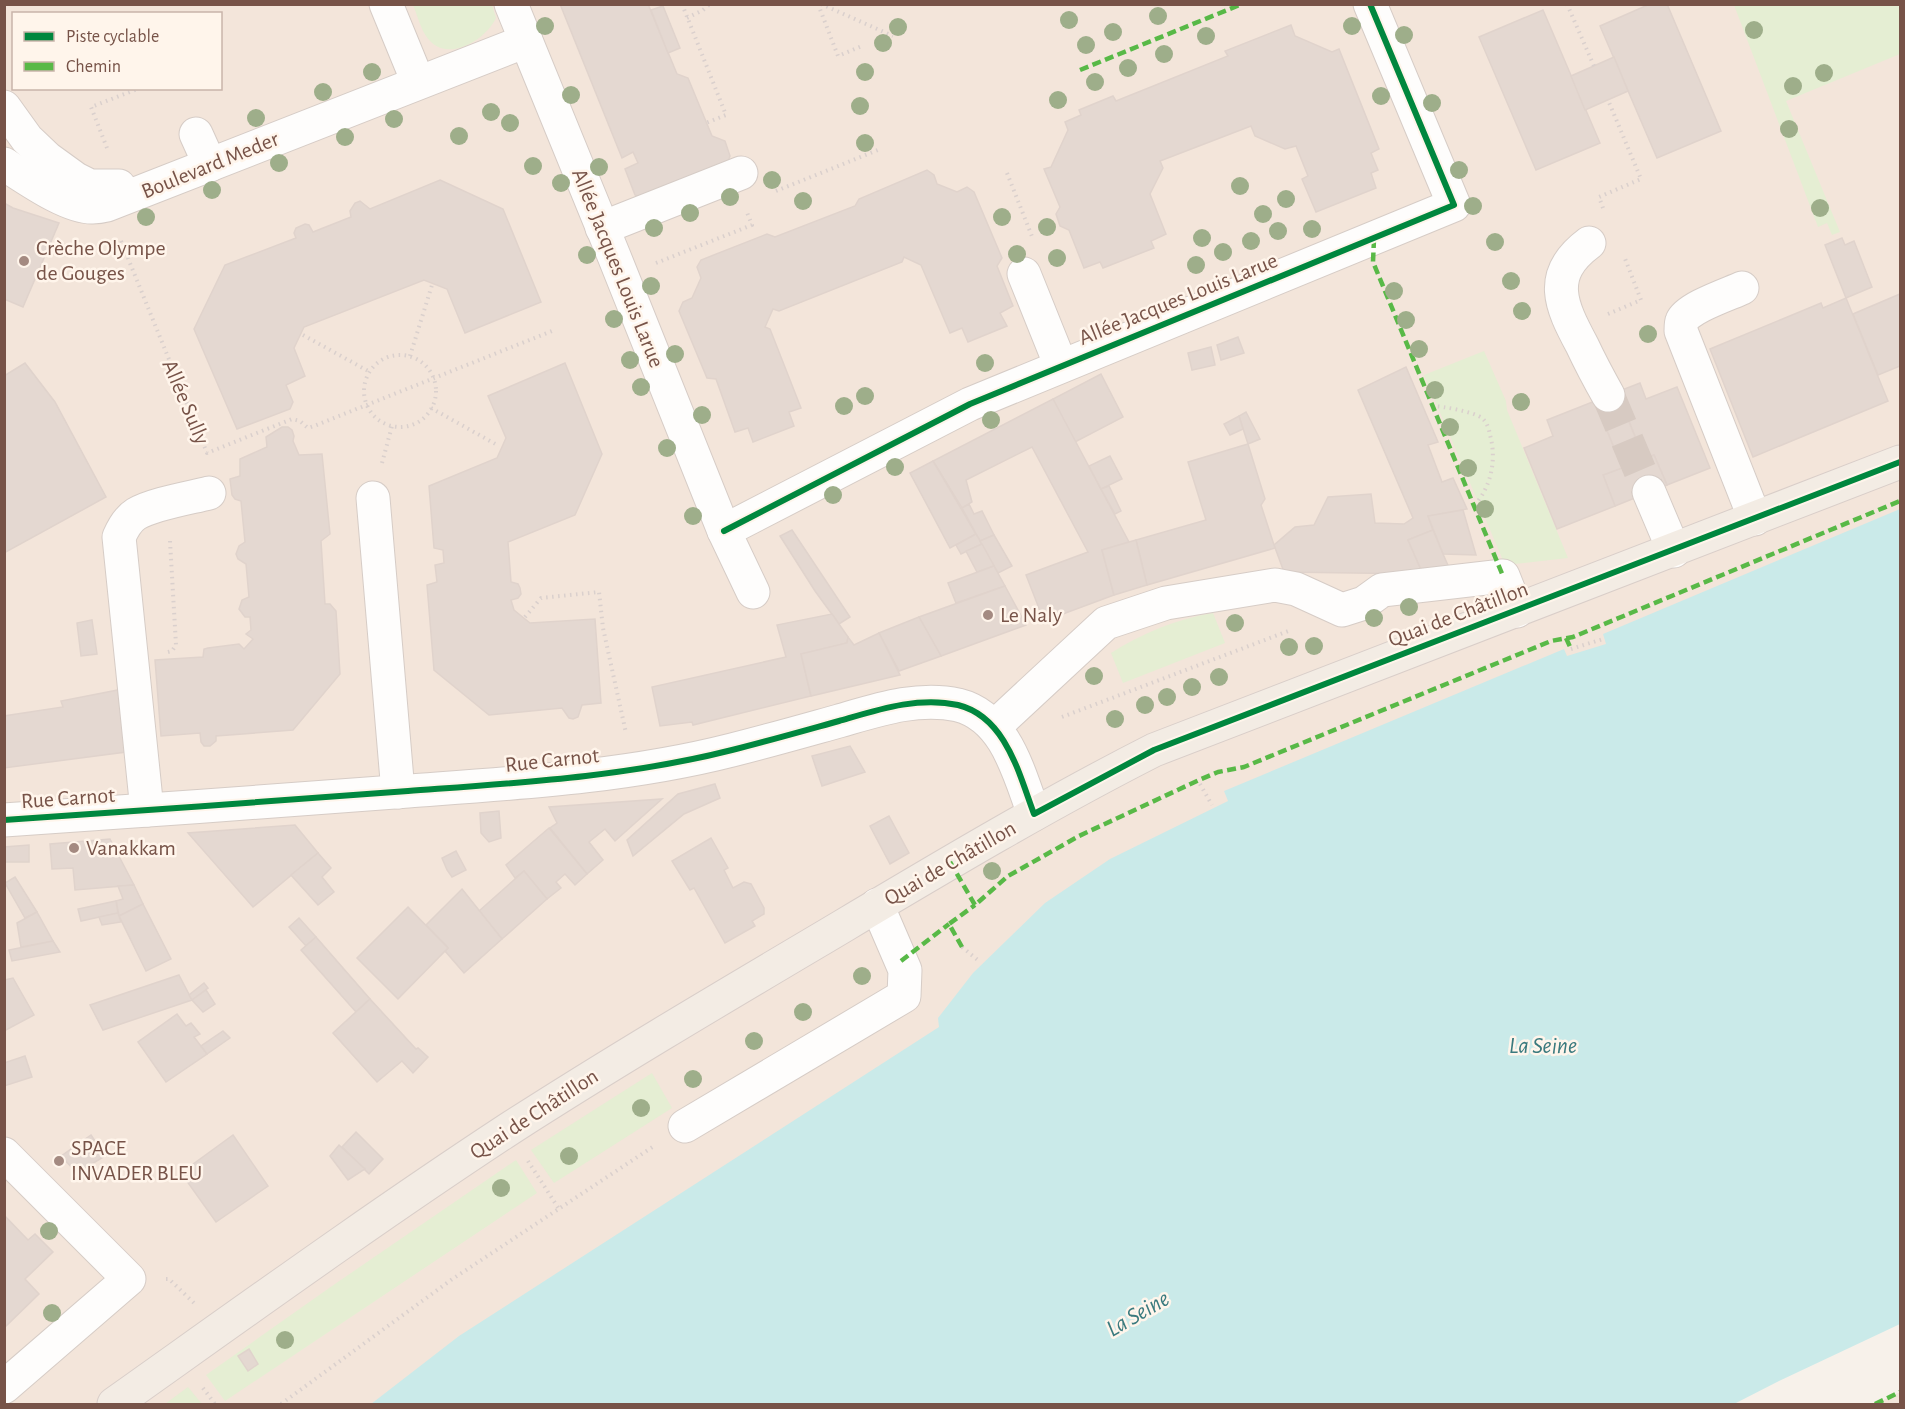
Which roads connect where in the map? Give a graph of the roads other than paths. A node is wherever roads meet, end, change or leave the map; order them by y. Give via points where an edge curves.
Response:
1 (386, 4) edge
2 (511, 4) edge
3 (1370, 4) edge
4 (526, 41) junction
5 (418, 82) junction
6 (4, 107) edge
7 (196, 134) dead end
8 (4, 164) edge
9 (210, 165) junction
10 (157, 186) junction
11 (742, 188) road end
12 (602, 228) junction
13 (1605, 236) road end
14 (1024, 274) dead end
15 (1742, 288) dead end
16 (1061, 366) junction
17 (1608, 395) tunnel mouth
18 (1900, 462) edge
19 (1649, 492) tunnel mouth
20 (209, 493) dead end
21 (373, 498) dead end
22 (1755, 519) junction
23 (724, 531) junction
24 (1674, 550) junction
25 (753, 592) dead end
26 (1516, 610) junction
27 (994, 727) junction
28 (398, 792) junction
29 (147, 810) junction
30 (1034, 814) junction
31 (4, 820) edge
32 (877, 905) junction
33 (685, 1126) road end
34 (4, 1154) edge
35 (4, 1386) edge
36 (114, 1404) edge

1 - 5 street
2 - 4 street, Allée Jacques Louis Larue
3 - 16 street, Allée Jacques Louis Larue via 1454,205
4 - 5 street, Boulevard Meder
4 - 12 street, Allée Jacques Louis Larue
5 - 9 street, Boulevard Meder
6 - 10 street via 27,139 76,179 90,186
7 - 9 street
8 - 10 street, Boulevard Meder via 49,192 92,208
9 - 10 street, Boulevard Meder
11 - 12 street
12 - 23 street, Allée Jacques Louis Larue
13 - 17 street via 1575,253 1565,268 1560,291 1566,316
14 - 16 street
15 - 22 street via 1684,317 1681,331
16 - 23 street, Allée Jacques Louis Larue via 970,404
18 - 22 main road, Quai de Châtillon
19 - 24 street
20 - 29 street via 136,514 119,537
21 - 28 street
22 - 24 main road, Quai de Châtillon
23 - 25 street, Allée Jacques Louis Larue
24 - 26 main road, Quai de Châtillon
26 - 27 street via 1503,576 1382,590 1364,603 1342,610 1296,589 1275,585 1166,603 1106,623
26 - 30 main road, Quai de Châtillon via 1154,750
27 - 28 street, Rue Carnot via 960,706 913,702 668,764 536,781
27 - 30 street, Rue Carnot via 1011,754
28 - 29 street, Rue Carnot
29 - 31 street, Rue Carnot
30 - 32 main road, Quai de Châtillon
32 - 33 street via 905,970 904,996
32 - 36 main road, Quai de Châtillon via 508,1130 335,1246
34 - 35 street via 129,1280

